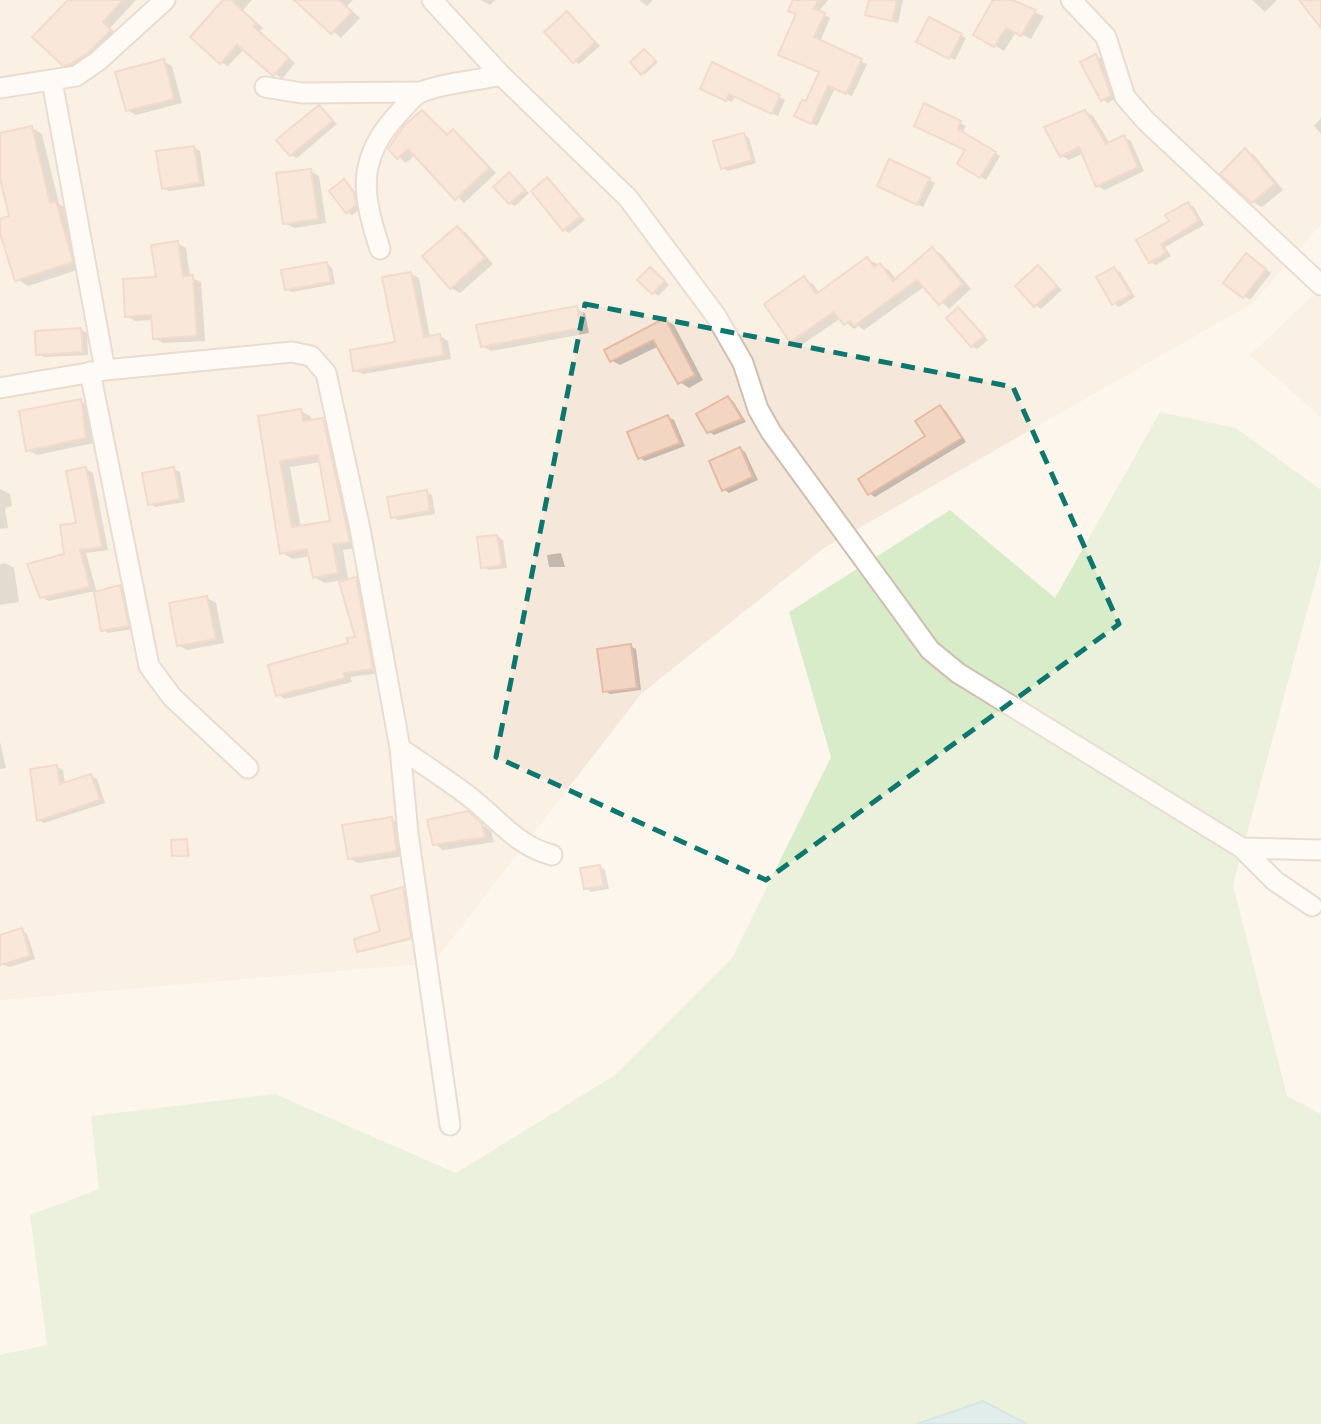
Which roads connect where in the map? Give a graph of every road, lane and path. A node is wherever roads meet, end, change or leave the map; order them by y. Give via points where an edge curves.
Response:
1 (164, 0) edge
2 (432, 0) edge
3 (1071, 0) edge
4 (501, 75) junction
5 (51, 81) junction
6 (265, 87) dead end
7 (0, 88) edge
8 (419, 92) junction
9 (380, 249) dead end
10 (1321, 285) edge
11 (98, 371) junction
12 (0, 388) edge
13 (400, 748) junction
14 (248, 768) dead end
15 (1242, 848) junction
16 (1321, 850) edge
17 (552, 855) dead end
18 (1312, 906) dead end
19 (450, 1125) dead end

1 - 5 street via 98,61 76,76
2 - 4 street
3 - 10 street via 1107,37 1125,97 1146,121
4 - 8 street
4 - 15 street via 628,198 679,265 743,363 771,432 930,650 958,673
5 - 7 street
5 - 11 street
6 - 8 street via 302,93
8 - 9 street via 385,128 371,151 365,178 367,209
11 - 12 street
11 - 13 street via 292,352 311,356 320,364 331,389
11 - 14 street via 149,666 172,697
13 - 17 street via 475,801 515,838
13 - 19 street
15 - 16 street
15 - 18 street via 1275,881

